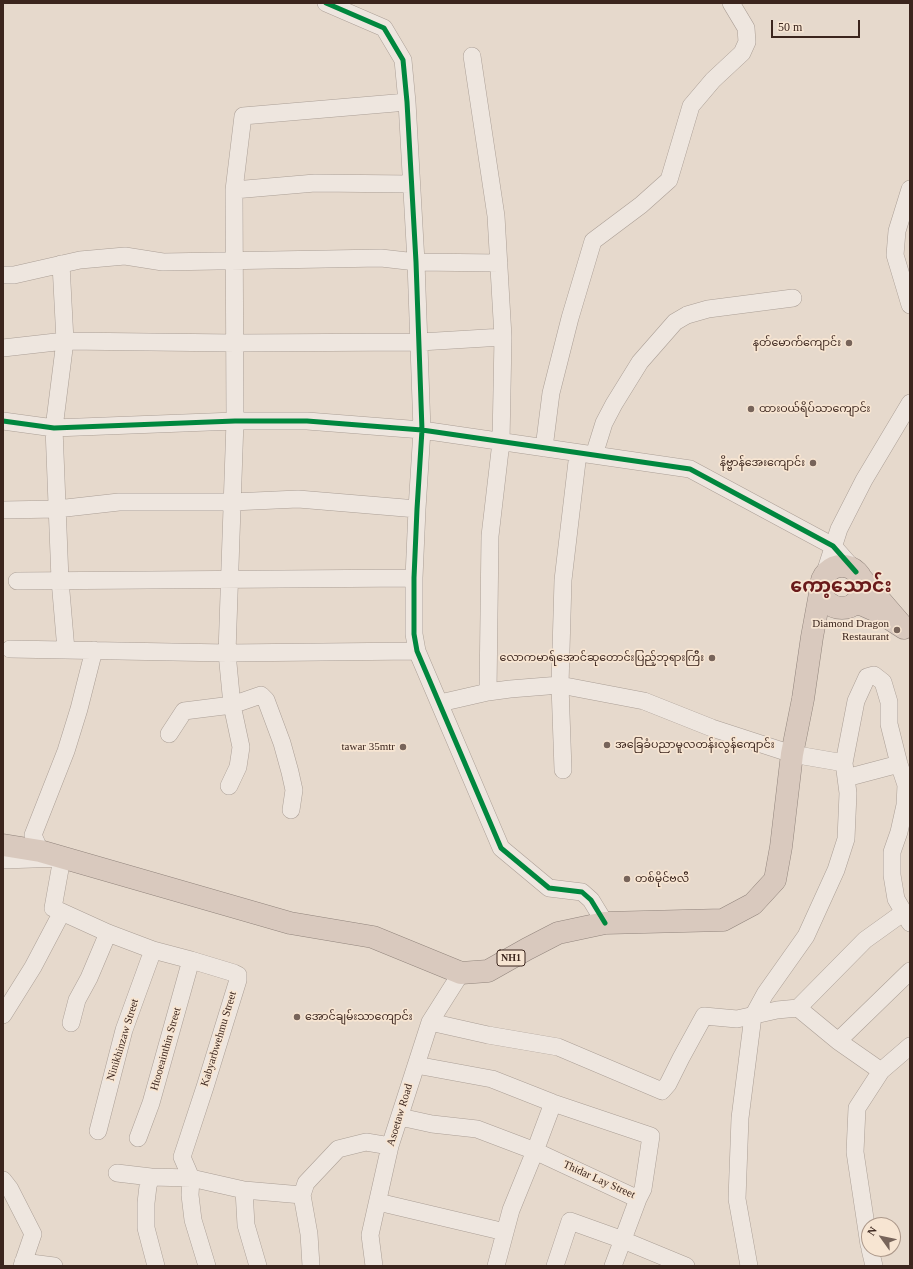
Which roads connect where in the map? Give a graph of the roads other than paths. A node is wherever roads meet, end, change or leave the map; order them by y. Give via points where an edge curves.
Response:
1 (326, 3) edge
2 (732, 3) edge
3 (472, 56) dead end
4 (407, 102) junction
5 (411, 184) junction
6 (910, 189) edge
7 (234, 190) junction
8 (234, 261) junction
9 (416, 262) junction
10 (499, 263) junction
11 (61, 264) junction
12 (3, 275) edge
13 (793, 298) dead end
14 (910, 305) edge
15 (503, 337) junction
16 (66, 341) junction
17 (420, 342) junction
18 (235, 343) junction
19 (3, 348) edge
20 (910, 403) edge
21 (3, 420) edge
22 (235, 421) junction
23 (54, 428) junction
24 (422, 430) junction
25 (501, 442) junction
26 (544, 448) junction
27 (586, 454) junction
28 (232, 502) junction
29 (417, 508) junction
30 (57, 509) junction
31 (3, 510) edge
32 (833, 546) junction
33 (858, 575) junction
34 (414, 578) junction
35 (60, 580) junction
36 (230, 580) junction
37 (17, 581) dead end
38 (822, 585) junction
39 (849, 606) junction
40 (907, 631) edge
41 (812, 637) junction
42 (10, 649) dead end
43 (66, 650) junction
44 (94, 650) junction
45 (417, 651) junction
46 (227, 653) junction
47 (560, 685) junction
48 (488, 692) junction
49 (440, 703) junction
50 (232, 705) junction
51 (169, 734) dead end
52 (792, 754) junction
53 (899, 764) junction
54 (563, 770) dead end
55 (845, 771) junction
56 (229, 786) dead end
57 (291, 810) dead end
58 (3, 845) edge
59 (40, 852) junction
60 (62, 858) junction
61 (3, 860) edge
62 (62, 912) junction
63 (907, 918) edge
64 (605, 923) junction
65 (108, 933) junction
66 (152, 950) junction
67 (191, 960) junction
68 (910, 971) edge
69 (461, 973) junction
70 (798, 1008) junction
71 (3, 1015) edge
72 (753, 1016) junction
73 (430, 1022) junction
74 (71, 1023) dead end
75 (838, 1041) junction
76 (910, 1046) edge
77 (416, 1065) junction
78 (881, 1070) junction
79 (553, 1103) junction
80 (400, 1118) junction
81 (98, 1131) dead end
82 (138, 1138) dead end
83 (390, 1146) junction
84 (535, 1151) junction
85 (117, 1173) dead end
86 (151, 1177) junction
87 (190, 1178) junction
88 (3, 1180) edge
89 (244, 1190) junction
90 (302, 1196) junction
91 (638, 1199) junction
92 (378, 1202) junction
93 (865, 1217) edge
94 (505, 1232) junction
95 (623, 1240) junction
96 (22, 1264) edge
97 (54, 1266) edge
98 (156, 1266) edge
99 (206, 1266) edge
100 (258, 1266) edge
101 (311, 1266) edge
102 (374, 1266) edge
103 (496, 1266) edge
104 (555, 1266) edge
105 (613, 1266) edge
106 (686, 1266) edge
107 (749, 1266) edge

1 - 4 street via 384,28 403,60
2 - 26 street via 746,28 747,42 742,54 713,80 692,106 670,180 593,241 551,393
3 - 10 street via 496,216
4 - 5 street
4 - 7 street via 243,116
5 - 7 street via 315,183
5 - 9 street
6 - 14 street via 897,231 895,255
7 - 8 street
8 - 9 street via 381,258
8 - 11 street via 164,262 125,256
8 - 18 street
9 - 10 street
9 - 17 street
10 - 15 street
11 - 12 street via 14,275
11 - 16 street
13 - 27 street via 708,309 687,315 675,322 640,362
15 - 17 street
15 - 25 street
16 - 18 street
16 - 19 street
16 - 23 street
17 - 18 street
17 - 24 street
18 - 22 street
20 - 32 street via 864,480
21 - 23 street
22 - 23 street
22 - 24 street via 307,421
22 - 28 street
23 - 30 street
24 - 25 street
24 - 29 street
25 - 26 street
25 - 48 street via 490,536
26 - 27 street
27 - 32 street via 690,469
27 - 47 street via 563,580
28 - 29 street via 298,498
28 - 30 street via 119,502
28 - 36 street
29 - 34 street
30 - 31 street
30 - 35 street
32 - 33 street
32 - 38 street
33 - 38 highway via 850,568 836,567 825,576
33 - 39 highway via 863,585 862,592 860,598
33 - 40 highway
34 - 36 street
34 - 45 street via 414,634
35 - 36 street
35 - 37 street
35 - 43 street
36 - 46 street
38 - 39 highway via 823,595 830,605 836,608
38 - 41 highway, NH1
39 - 40 highway via 863,605 881,612
39 - 41 highway via 830,618
41 - 52 highway, NH1
42 - 43 street
43 - 44 street
44 - 46 street
44 - 59 street via 66,751 33,835
45 - 46 street
45 - 49 street
46 - 50 street
47 - 48 street
47 - 52 street via 644,701 712,728
47 - 54 street
48 - 49 street
49 - 64 street via 501,848 549,888 582,892 591,900
50 - 51 street via 184,711
50 - 56 street via 241,747 238,767
50 - 57 street via 261,695 266,700 290,772 294,790
52 - 55 street
52 - 64 highway, NH1 via 775,880 753,904 723,920
53 - 55 street
53 - 55 street via 889,724 889,702 883,682 874,675 867,677 856,701
53 - 63 street via 906,785 905,805 892,852 892,875 896,899
55 - 72 street via 848,793 846,839 836,870 806,936 764,994
58 - 59 highway, NH1
59 - 60 highway, NH1
60 - 61 street
60 - 62 street via 53,908
60 - 69 highway, NH1 via 290,923 373,937
62 - 65 street, Kabyarbwehmu Street
62 - 71 street via 33,967
63 - 70 street via 865,940
64 - 69 highway, NH1 via 558,933 488,971
65 - 66 street, Kabyarbwehmu Street
65 - 74 street via 77,1000
66 - 67 street, Kabyarbwehmu Street
66 - 81 street, Ninikhinzaw Street via 124,1030
67 - 82 street, Htooeainthin Street via 151,1103
67 - 87 street, Kabyarbwehmu Street via 234,973 238,975 238,980 182,1157
68 - 75 street
69 - 73 street, Asoetaw Road
70 - 72 street
70 - 75 street
72 - 73 street via 736,1019 704,1016 662,1091 558,1047 488,1036
72 - 107 street via 740,1118 737,1199
73 - 77 street, Asoetaw Road
75 - 78 street
76 - 78 street
77 - 79 street via 492,1079
77 - 80 street, Asoetaw Road
78 - 93 street via 857,1108 855,1152
79 - 84 street
79 - 91 street, Thidar Lay Street via 651,1136 643,1189
80 - 83 street, Asoetaw Road
80 - 84 street, Thidar Lay Street via 477,1129
83 - 90 street via 366,1142 338,1149 306,1183
83 - 92 street, Asoetaw Road
84 - 91 street, Thidar Lay Street
84 - 94 street via 511,1210
85 - 86 street
86 - 87 street
86 - 98 street via 146,1203 146,1228
87 - 89 street
87 - 99 street, Kabyarbwehmu Street via 193,1220
88 - 96 street via 33,1234
89 - 90 street
89 - 100 street via 246,1225
90 - 101 street via 309,1234
91 - 95 street
92 - 94 street
92 - 102 street, Asoetaw Road via 370,1235
94 - 103 street
95 - 104 street via 570,1222
95 - 105 street
95 - 106 street
96 - 97 street

